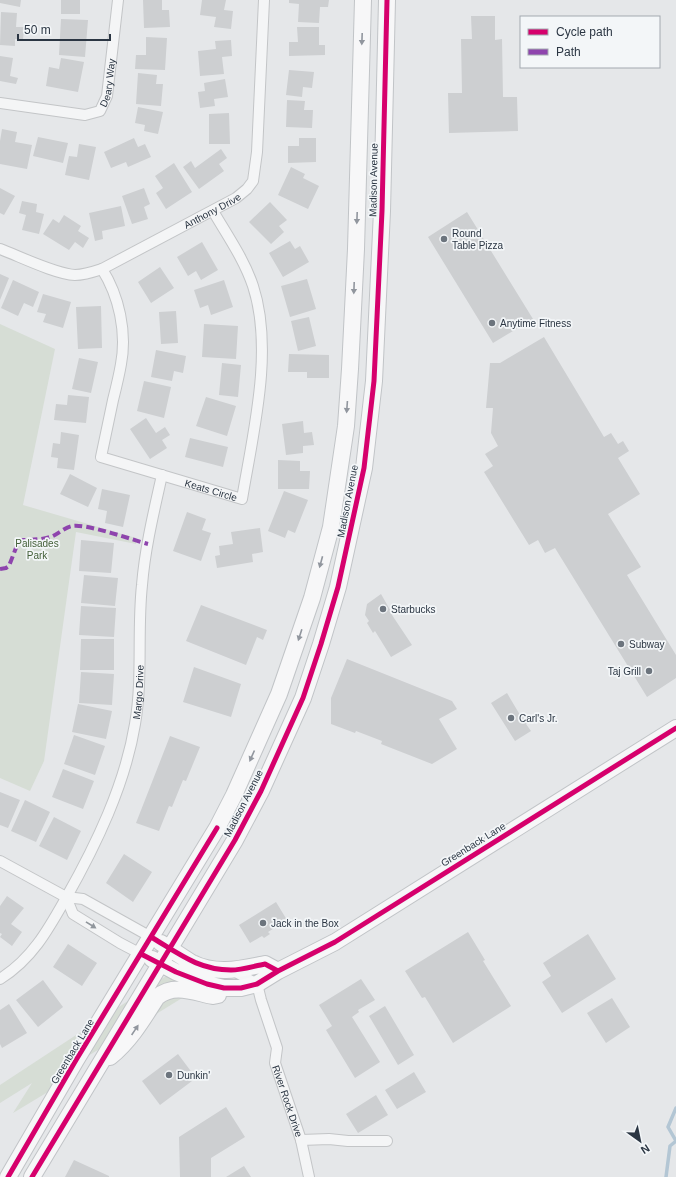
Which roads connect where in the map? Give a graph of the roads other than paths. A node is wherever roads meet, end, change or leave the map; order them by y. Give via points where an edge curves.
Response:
1 (118, 0) edge
2 (264, 0) edge
3 (363, 0) edge
4 (387, 0) edge
5 (0, 103) edge
6 (213, 211) junction
7 (0, 249) edge
8 (102, 269) junction
9 (162, 475) junction
10 (676, 728) edge
11 (0, 861) edge
12 (66, 897) junction
13 (151, 937) junction
14 (170, 949) junction
15 (142, 954) junction
16 (161, 964) junction
17 (232, 970) junction
18 (278, 971) junction
19 (0, 979) edge
20 (257, 984) junction
21 (241, 988) junction
22 (98, 1067) junction
23 (301, 1140) junction
24 (387, 1141) dead end
25 (8, 1177) edge
26 (32, 1177) edge
27 (309, 1177) edge

1 - 5 street, Deary Way via 107,96 100,111 85,115
2 - 6 street, Anthony Drive via 253,181 236,198
3 -> 13 main road, Madison Avenue via 350,361 346,426 331,527 307,612 279,694 265,726 217,828
4 - 14 main road, Madison Avenue via 382,211 374,381 364,468 350,538 336,594 303,698 261,791
6 - 8 street, Anthony Drive
6 - 9 street, Keats Circle via 237,250 253,285 262,332 257,407 242,499
7 - 8 street, Anthony Drive via 55,271 73,275
8 - 9 street, Keats Circle via 118,304 123,343 101,457
9 - 12 street, Margo Drive via 142,586 138,693 128,756 115,796 94,844
10 - 18 main road, Greenback Lane via 335,942
11 - 12 street
12 - 13 street via 83,899
12 -> 15 street via 73,914
12 - 19 street, Margo Drive via 31,953 14,970
13 - 14 main road
13 - 15 main road, Madison Avenue
14 - 16 main road, Madison Avenue
14 - 17 main road via 193,963 209,968
15 - 16 main road, Greenback Lane
15 - 25 main road, Greenback Lane
16 - 21 main road, Greenback Lane via 207,984
16 - 22 main road
17 - 18 main road via 265,964
17 - 20 street
18 - 20 main road, Greenback Lane
20 - 21 main road, Greenback Lane
20 - 23 street, River Rock Drive via 277,1048 275,1063
22 -> 21 main road via 119,1050 132,1035 162,993 176,988 212,996
22 - 26 main road
23 - 24 street
23 - 27 street, River Rock Drive

